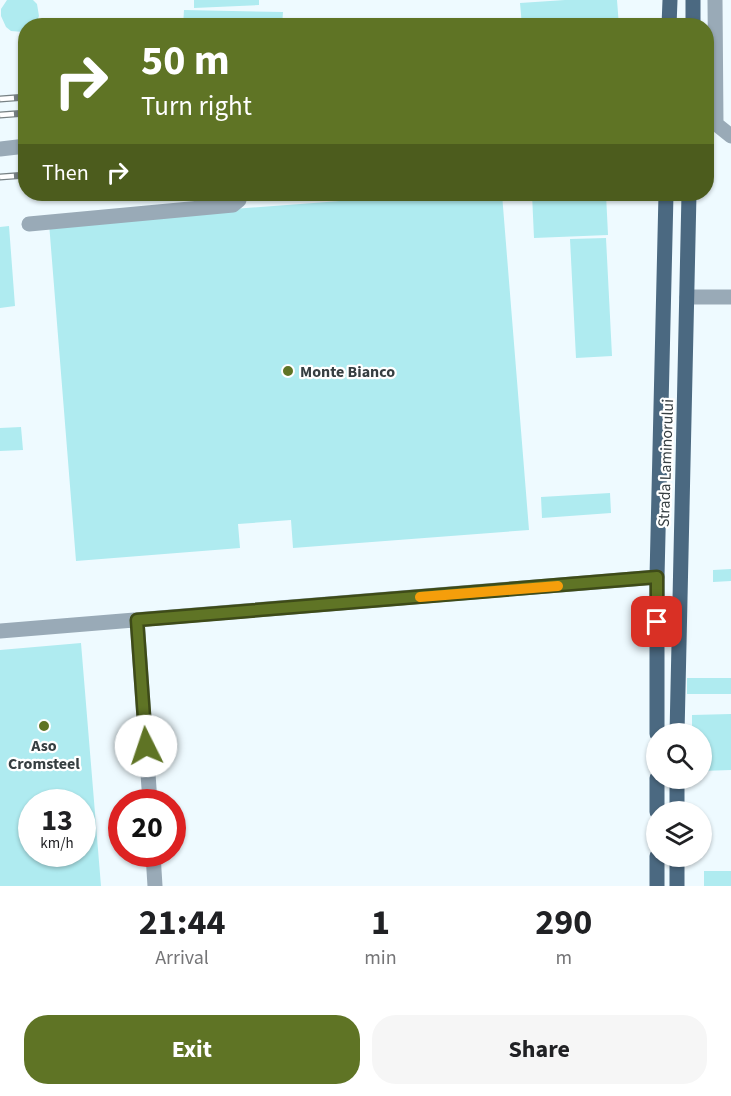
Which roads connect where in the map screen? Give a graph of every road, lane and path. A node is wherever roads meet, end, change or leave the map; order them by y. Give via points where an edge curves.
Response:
1 (670, 0) edge
2 (693, 0) edge
3 (715, 0) edge
4 (669, 18) edge
5 (693, 18) edge
6 (731, 136) edge
7 (18, 148) edge
8 (0, 149) edge
9 (238, 201) edge
10 (666, 201) edge
11 (689, 201) edge
12 (29, 224) dead end
13 (687, 297) junction
14 (731, 297) edge
15 (657, 577) junction
16 (137, 620) junction
17 (0, 631) edge
18 (657, 723) edge
19 (677, 723) edge
20 (149, 789) edge
21 (154, 867) edge
22 (657, 867) edge
23 (677, 867) edge
24 (155, 886) edge
25 (657, 886) edge
26 (676, 886) edge

1 - 4 main road
2 - 5 main road
3 - 6 lane via 716,124
7 - 8 lane
9 - 12 lane via 233,205
10 - 15 main road, Strada Laminorului
11 - 13 main road, Strada Laminorului
13 - 14 lane
13 - 19 main road, Strada Laminorului
15 - 16 lane
15 - 18 main road, Strada Laminorului
16 - 17 lane
16 - 20 lane
21 - 24 lane
22 - 25 main road
23 - 26 main road

